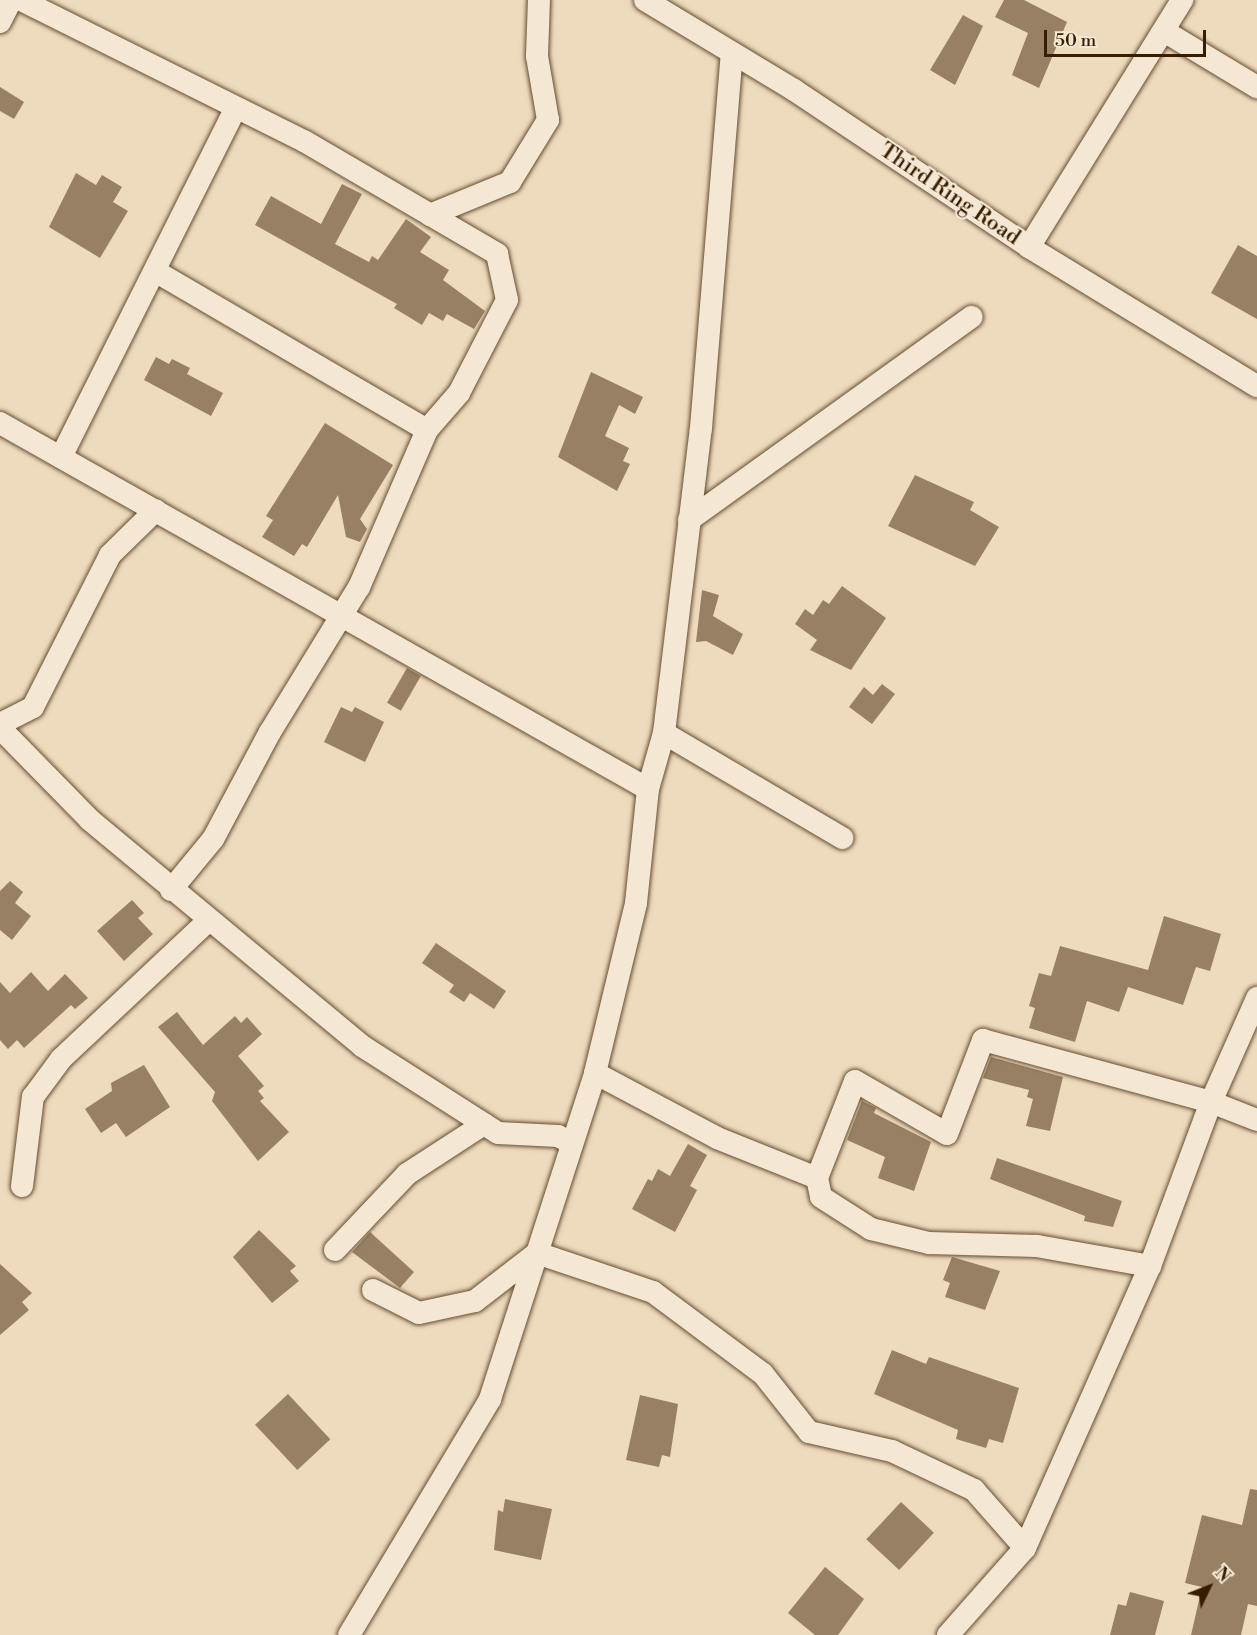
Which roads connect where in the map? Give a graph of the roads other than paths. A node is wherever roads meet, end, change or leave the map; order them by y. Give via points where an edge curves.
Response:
1 (11, 0) edge
2 (21, 0) edge
3 (539, 0) edge
4 (645, 0) edge
5 (1182, 0) edge
6 (0, 22) edge
7 (1164, 31) junction
8 (732, 54) junction
9 (1257, 87) edge
10 (236, 108) junction
11 (430, 215) junction
12 (1029, 248) junction
13 (155, 271) junction
14 (972, 317) dead end
15 (1257, 386) edge
16 (0, 423) edge
17 (427, 430) junction
18 (61, 457) junction
19 (156, 510) junction
20 (689, 520) junction
21 (341, 614) junction
22 (0, 726) edge
23 (664, 733) junction
24 (648, 789) junction
25 (842, 838) dead end
26 (171, 890) junction
27 (207, 922) junction
28 (1257, 998) edge
29 (595, 1073) junction
30 (1211, 1102) junction
31 (1257, 1120) edge
32 (484, 1124) junction
33 (571, 1143) junction
34 (817, 1179) junction
35 (22, 1186) dead end
36 (335, 1250) dead end
37 (537, 1253) junction
38 (1150, 1266) junction
39 (373, 1290) dead end
40 (1025, 1548) junction
41 (349, 1635) edge
42 (948, 1635) edge

1 - 6 street
2 - 10 street
3 - 11 street via 537,56 548,120 510,182
4 - 8 street, Third Ring Road
5 - 7 street
7 - 9 street
7 - 12 street
8 - 12 street, Third Ring Road via 794,90
8 - 20 street
10 - 11 street
10 - 13 street
11 - 17 street via 497,254 507,300 459,393
12 - 15 street, Third Ring Road
13 - 17 street
13 - 18 street
14 - 20 street
16 - 18 street
17 - 21 street via 359,587
18 - 19 street
19 - 21 street
19 - 22 street via 105,563 33,707
20 - 23 street
21 - 24 street
21 - 26 street via 213,839
22 - 26 street via 90,820
23 - 24 street
23 - 25 street
24 - 29 street via 636,903
26 - 27 street
27 - 32 street via 362,1046
27 - 35 street via 61,1059 33,1097
28 - 30 street
29 - 33 street
29 - 34 street via 717,1138
30 - 31 street
30 - 34 street via 983,1040 947,1134 855,1081
30 - 38 street
32 - 33 street via 498,1133 558,1136
32 - 36 street via 406,1174
33 - 37 street
34 - 38 street via 821,1197 871,1229 928,1243 1038,1246
37 - 39 street via 475,1301 464,1304 419,1313
37 - 40 street via 653,1292 763,1374 809,1432 892,1451 974,1490
37 - 41 street via 490,1399
38 - 40 street
40 - 42 street

